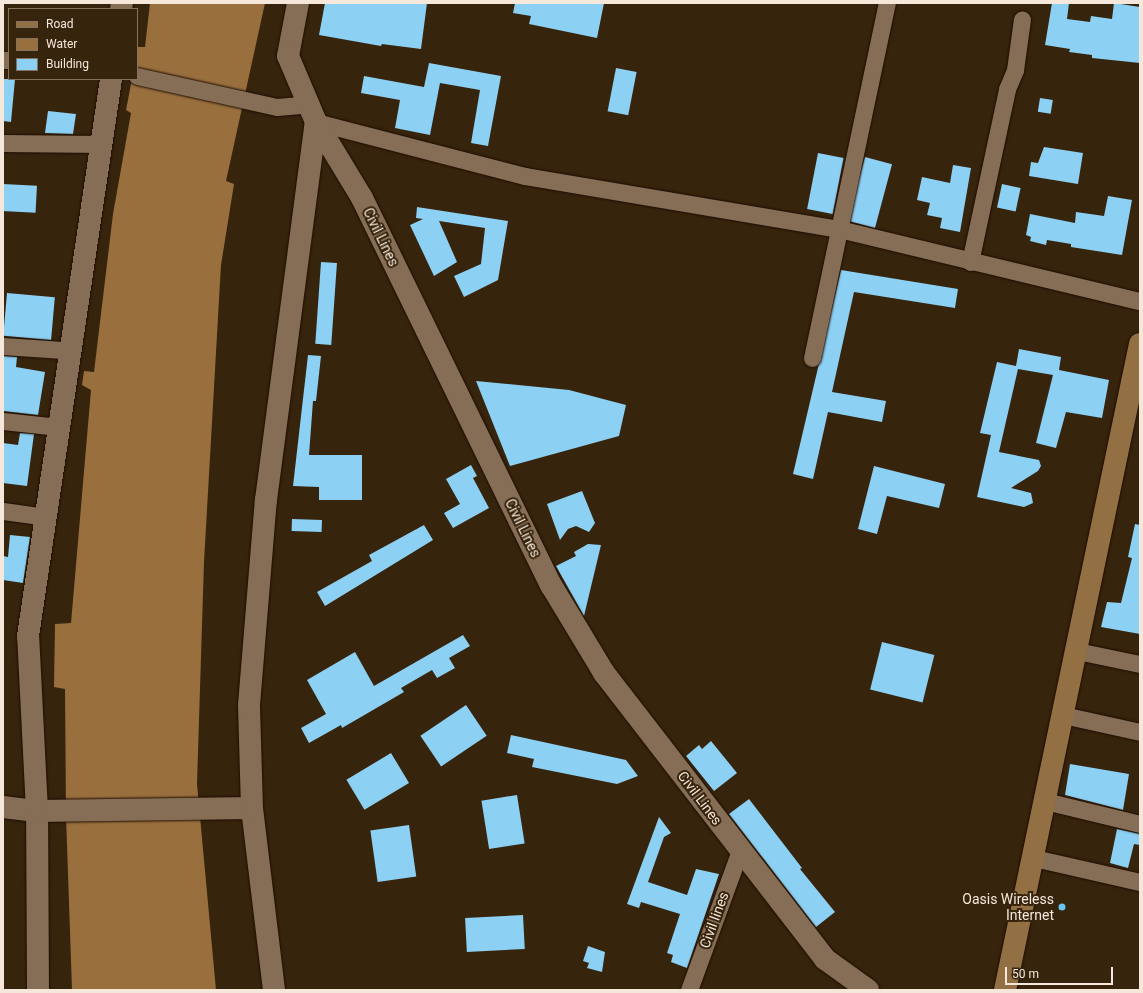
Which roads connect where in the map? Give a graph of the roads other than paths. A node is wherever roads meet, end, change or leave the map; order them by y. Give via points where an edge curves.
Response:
1 (298, 3) edge
2 (887, 3) edge
3 (1022, 19) dead end
4 (138, 76) edge
5 (111, 80) edge
6 (313, 113) junction
7 (3, 143) edge
8 (101, 144) junction
9 (839, 229) junction
10 (970, 262) junction
11 (1140, 301) edge
12 (1140, 344) edge
13 (3, 346) edge
14 (63, 350) dead end
15 (812, 358) dead end
16 (3, 421) edge
17 (59, 427) junction
18 (3, 511) edge
19 (46, 517) junction
20 (1076, 651) junction
21 (1140, 664) edge
22 (1063, 715) junction
23 (1140, 732) edge
24 (1045, 801) junction
25 (3, 807) edge
26 (252, 808) junction
27 (37, 811) junction
28 (1140, 824) edge
29 (740, 851) junction
30 (1034, 858) junction
31 (1140, 882) edge
32 (38, 990) edge
33 (274, 990) edge
34 (689, 990) edge
35 (868, 990) edge
36 (1005, 990) edge

1 - 6 street, Civil Lines via 288,56
2 - 9 street
3 - 10 street via 1015,70 1007,89
4 - 6 street
5 - 8 street
6 - 9 street via 525,176
6 - 26 street via 266,500 249,705
6 - 29 street, Civil Lines via 362,198 551,585 604,673
7 - 8 street
8 - 17 street
9 - 10 street
9 - 15 street
10 - 11 street
12 - 20 main road
13 - 14 street
16 - 17 street
17 - 19 street
18 - 19 street
19 - 27 street via 28,636
20 - 21 street
20 - 22 main road
22 - 23 street
22 - 24 main road
24 - 28 street
24 - 30 main road
25 - 27 street
26 - 27 street
26 - 33 street
27 - 32 street
29 - 34 street, Civil lines
29 - 35 street, Civil Lines via 825,959
30 - 31 street
30 - 36 main road

